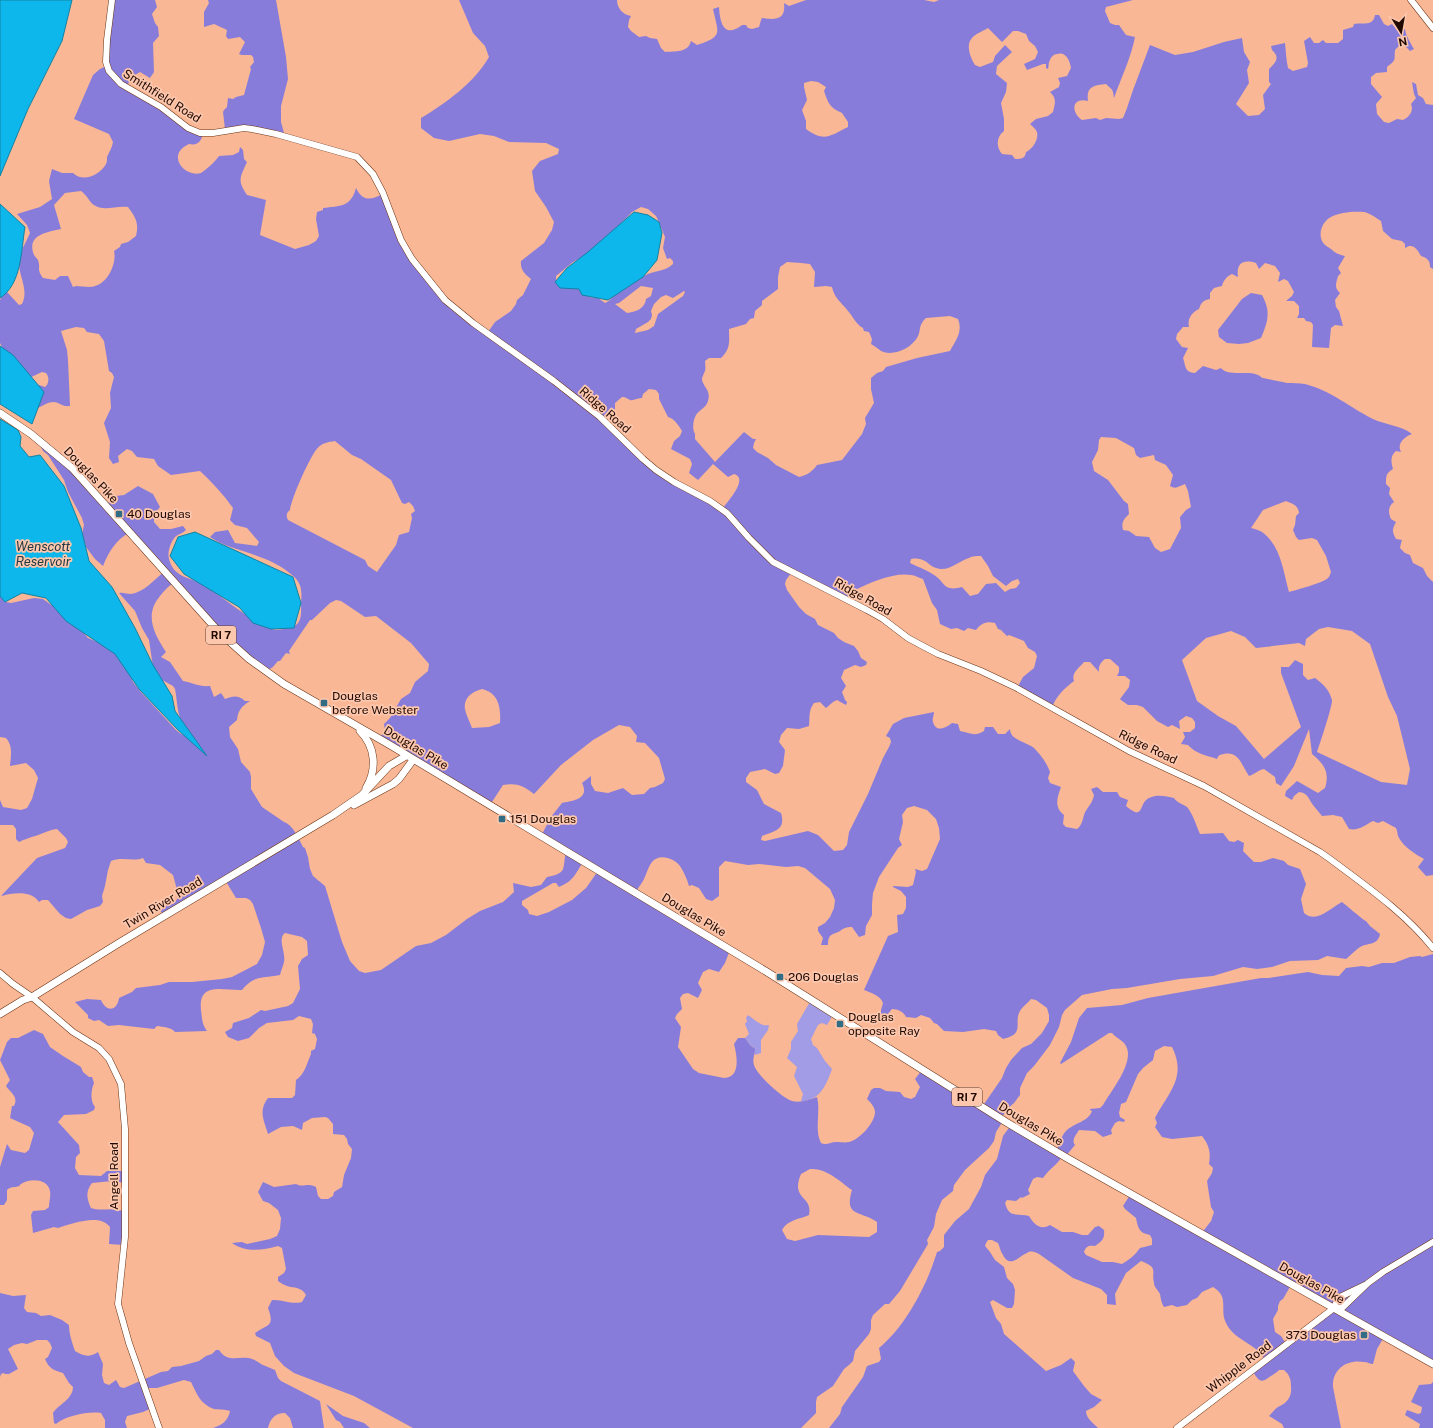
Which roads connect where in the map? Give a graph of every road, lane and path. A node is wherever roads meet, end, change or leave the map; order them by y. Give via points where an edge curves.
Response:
1 (112, 0) edge
2 (1411, 0) edge
3 (1433, 28) edge
4 (367, 167) joint
5 (0, 413) edge
6 (351, 724) junction
7 (410, 758) junction
8 (362, 795) junction
9 (337, 812) junction
10 (1433, 948) edge
11 (0, 973) edge
12 (32, 997) junction
13 (0, 1014) edge
14 (1433, 1242) edge
15 (1365, 1285) junction
16 (1334, 1308) junction
17 (1433, 1364) edge
18 (159, 1428) edge
19 (1177, 1428) edge

1 - 4 street, Smithfield Road via 106,62 109,72 121,84 161,107 188,128 200,133 244,128 264,131 352,154
2 - 3 street
4 - 10 street, Ridge Road via 383,193 401,240 412,259 445,300 600,417 656,470 727,513 773,562 871,612 919,644 1015,687 1129,751 1204,786 1320,852 1401,914
5 - 6 main road, Douglas Pike / RI 7 via 31,434 72,468 228,641 272,676
6 - 7 main road, Douglas Pike / RI 7
6 - 8 main road via 367,739 374,759 370,781
7 - 8 main road, Twin River Road via 389,766
7 - 9 main road, Twin River Road via 399,779 393,784
7 - 16 main road, Douglas Pike / RI 7 via 762,969 1073,1162
8 - 9 main road, Twin River Road
9 - 12 main road, Twin River Road
11 - 12 street, Angell Road
12 - 13 main road, Twin River Road
12 - 18 street, Angell Road via 73,1032 99,1048 114,1067 121,1084 125,1129 125,1231 118,1304
14 - 15 street, Whipple Road
15 - 16 street, Whipple Road via 1338,1298
15 - 16 street, Whipple Road via 1347,1304 1340,1309
16 - 17 main road, Douglas Pike / RI 7
16 - 19 street, Whipple Road

